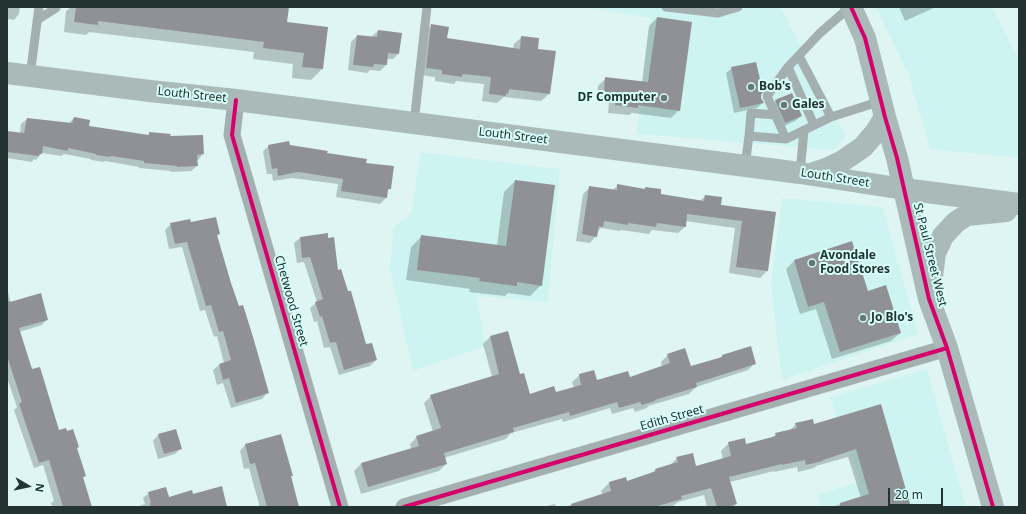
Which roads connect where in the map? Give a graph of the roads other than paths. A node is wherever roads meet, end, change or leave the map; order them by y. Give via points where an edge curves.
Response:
1 (39, 7) edge
2 (56, 7) edge
3 (427, 7) edge
4 (666, 7) edge
5 (738, 7) edge
6 (850, 7) edge
7 (693, 9) edge
8 (38, 20) junction
9 (798, 56) junction
10 (788, 67) junction
11 (7, 73) edge
12 (30, 76) junction
13 (236, 100) junction
14 (883, 109) junction
15 (776, 115) junction
16 (831, 117) junction
17 (414, 123) junction
18 (814, 126) junction
19 (804, 130) junction
20 (749, 136) junction
21 (786, 139) junction
22 (745, 166) junction
23 (805, 173) junction
24 (904, 189) junction
25 (1019, 204) edge
26 (1019, 210) edge
27 (929, 300) junction
28 (947, 348) junction
29 (340, 507) edge
30 (404, 507) edge
31 (993, 507) edge

1 - 8 lane
2 - 8 lane
3 - 17 lane
4 - 7 lane
5 - 7 lane via 718,13
6 - 9 lane
6 - 14 main road, St Paul Street West via 865,38
8 - 12 lane
9 - 10 lane
9 - 16 lane
10 - 15 lane via 767,96
10 - 18 lane
11 - 12 main road, Louth Street
12 - 13 main road, Louth Street
13 - 17 main road, Louth Street
13 - 29 street, Chetwood Street via 232,135
14 - 16 lane
14 - 23 main road via 875,133 863,147 826,169
14 - 24 main road, St Paul Street West
15 - 20 lane via 751,113
15 - 21 lane
16 - 18 lane
17 - 22 main road, Louth Street
18 - 19 lane
19 - 21 lane
19 - 23 lane
20 - 21 lane
20 - 22 lane
22 - 23 main road, Louth Street
23 - 24 main road, Louth Street
24 - 25 main road, Louth Street
24 - 27 main road, St Paul Street West
26 - 27 main road via 967,215 956,222 943,236 935,253
27 - 28 main road, St Paul Street West
28 - 30 street, Edith Street
28 - 31 main road, St Paul Street West

